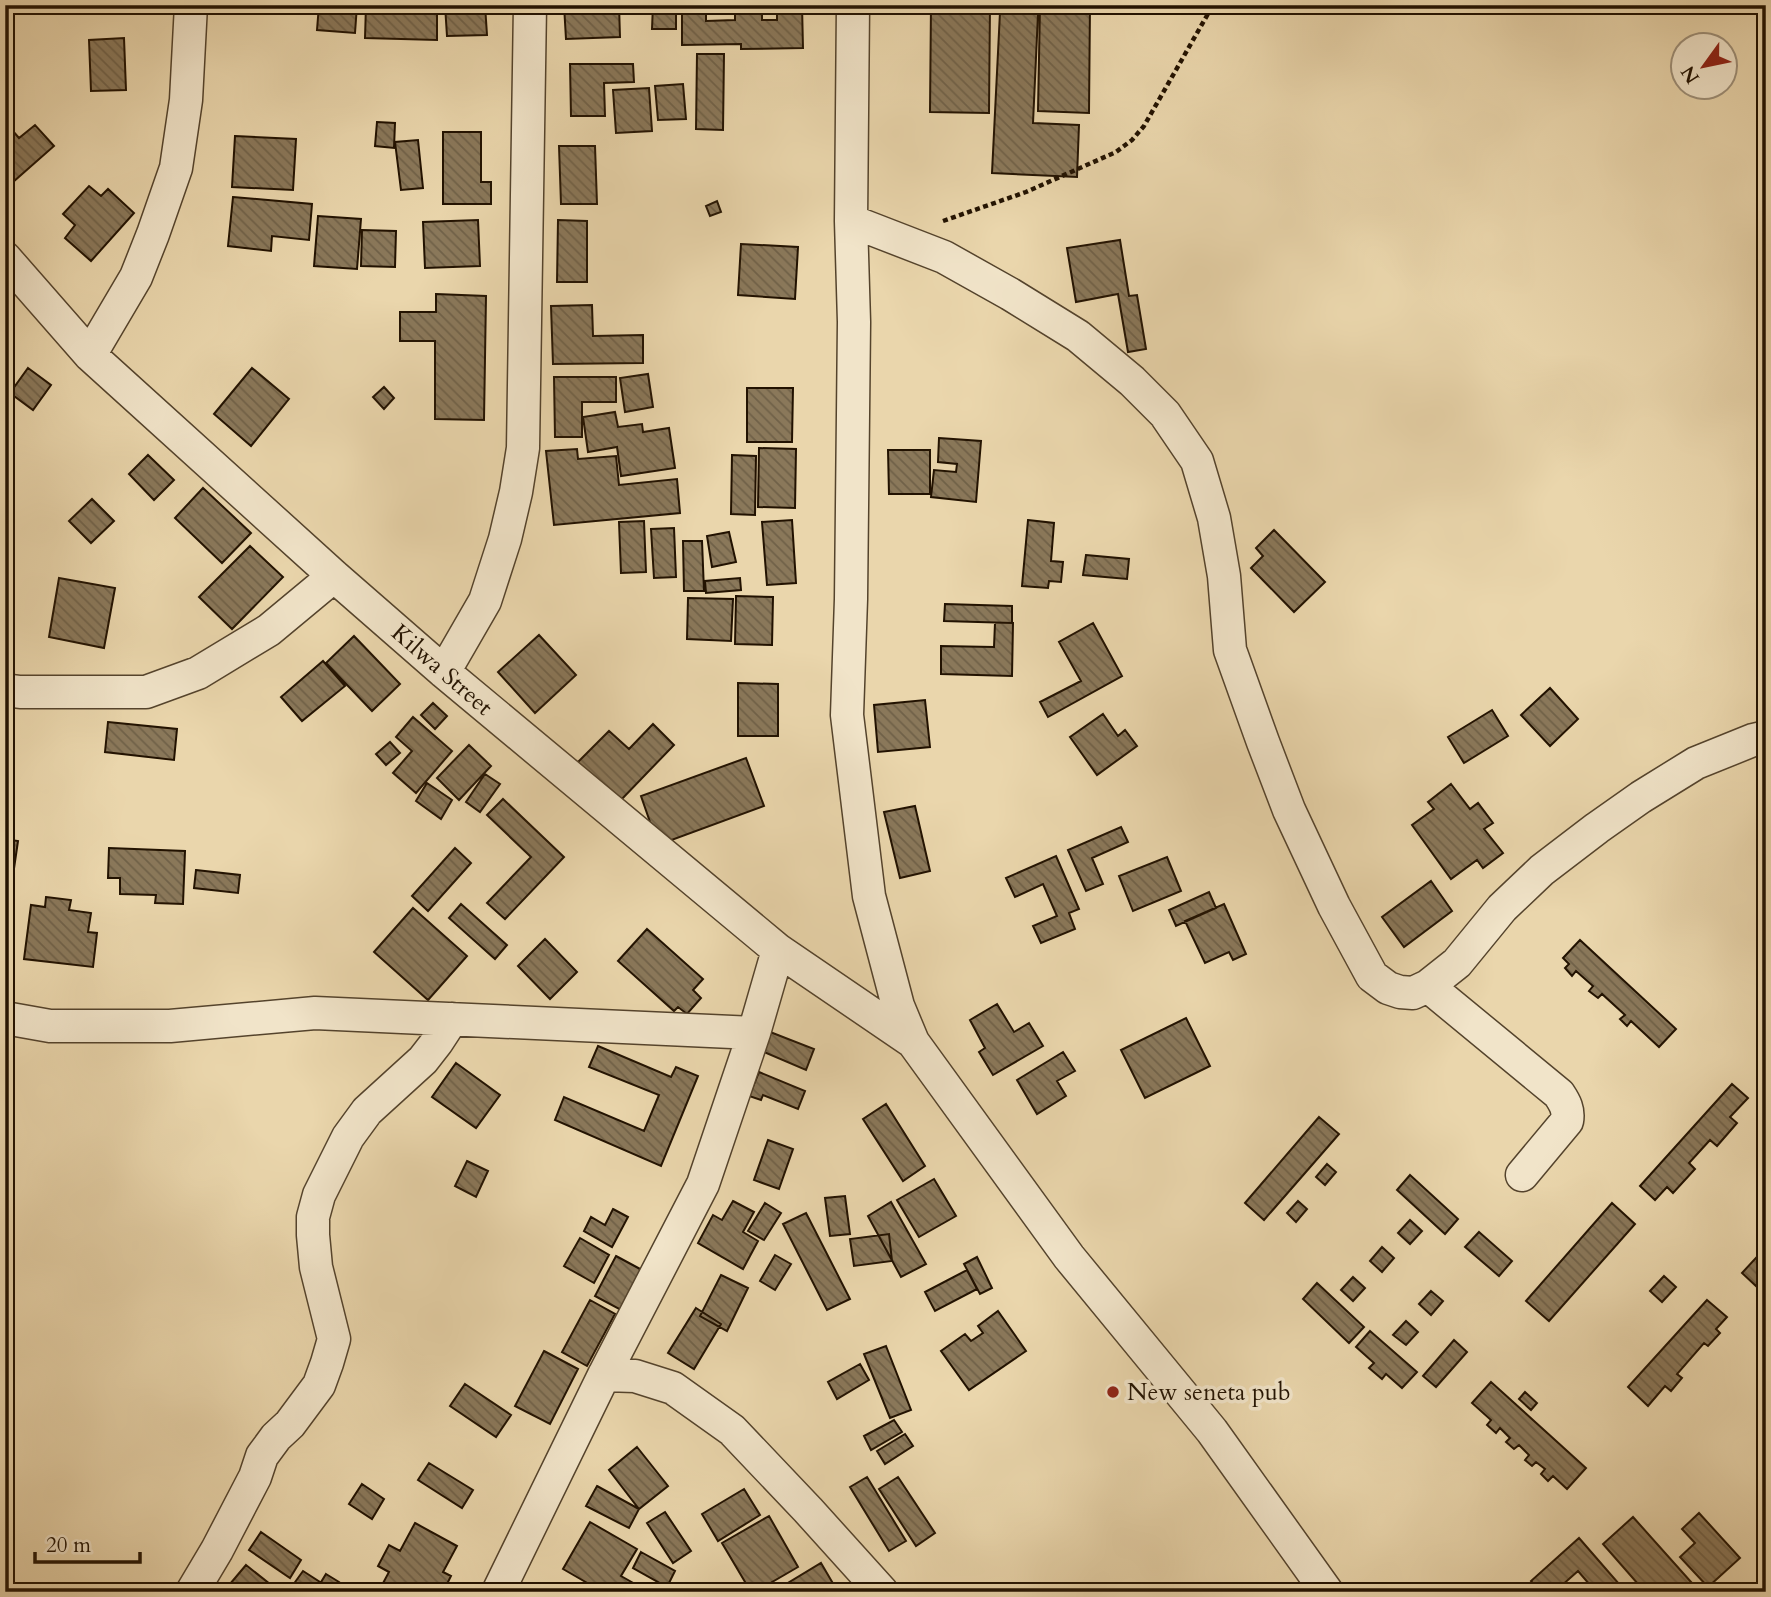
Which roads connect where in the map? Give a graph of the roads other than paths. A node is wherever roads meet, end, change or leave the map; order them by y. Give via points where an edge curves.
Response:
1 (191, 5) edge
2 (530, 5) edge
3 (853, 5) edge
4 (851, 220) junction
5 (5, 258) edge
6 (90, 355) junction
7 (334, 576) junction
8 (444, 672) junction
9 (5, 690) edge
10 (1766, 737) edge
11 (778, 950) junction
12 (1428, 986) junction
13 (5, 1018) edge
14 (452, 1019) junction
15 (754, 1033) junction
16 (914, 1042) junction
17 (1522, 1175) dead end
18 (604, 1375) junction
19 (192, 1592) edge
20 (498, 1592) edge
21 (882, 1592) edge
22 (1327, 1592) edge

1 - 6 street via 186,100 176,168 136,276
2 - 8 street via 523,448 505,539 485,601
3 - 4 street
4 - 12 street via 944,257 1010,294 1078,336 1166,414 1200,472 1224,576 1230,650 1289,810 1371,976 1400,992 1413,993
4 - 16 street via 854,322 847,715 869,896 898,1006
5 - 6 street, Kilwa Street
6 - 7 street, Kilwa Street
7 - 8 street, Kilwa Street
7 - 9 street via 269,630 198,673 146,692
8 - 11 street, Kilwa Street
10 - 12 street via 1696,763 1597,828 1542,870 1502,908 1457,963
11 - 15 street
11 - 16 street, Kilwa Street
12 - 17 street via 1559,1094 1566,1105 1567,1121
13 - 14 street via 50,1026 170,1026 315,1013
14 - 15 street
14 - 19 street via 423,1060 367,1111 319,1195 313,1217 316,1267 334,1339 327,1363 319,1385 262,1456
15 - 18 street via 703,1184
16 - 22 street via 1069,1257 1212,1431
18 - 20 street
18 - 21 street via 635,1376 673,1388 732,1430

